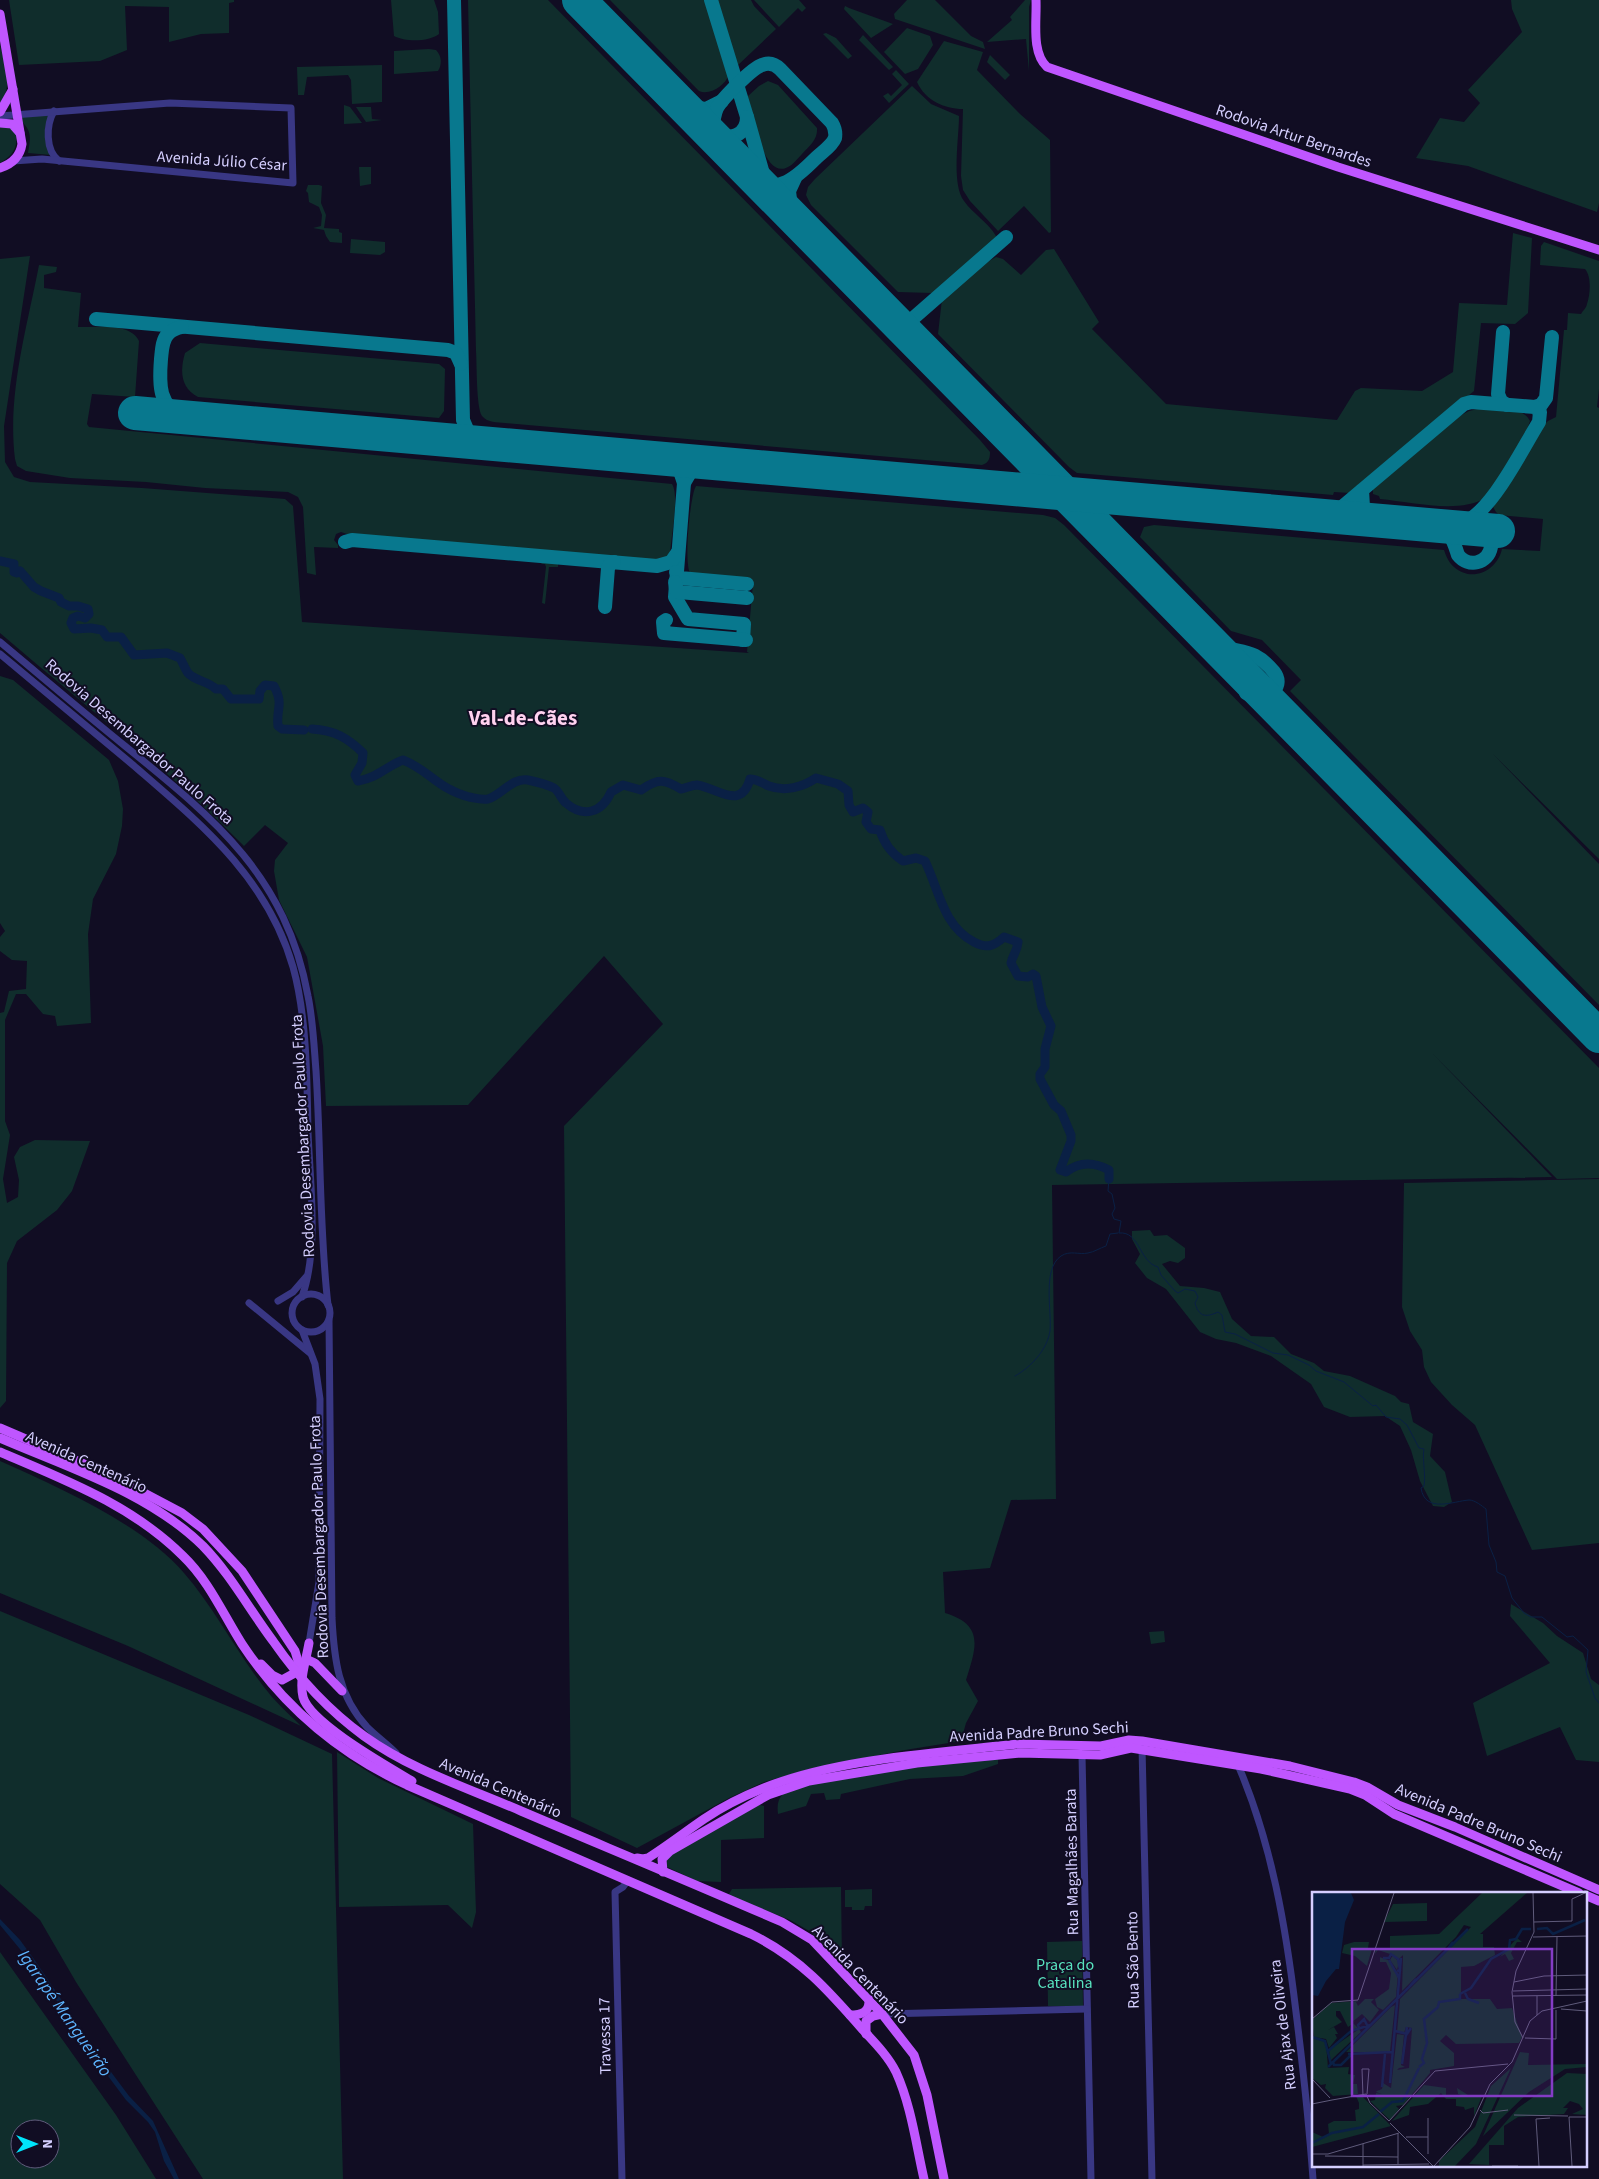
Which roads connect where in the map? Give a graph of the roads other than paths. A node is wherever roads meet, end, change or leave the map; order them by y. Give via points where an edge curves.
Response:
1 (1036, 0) edge
2 (0, 14) edge
3 (13, 88) junction
4 (54, 111) junction
5 (0, 114) edge
6 (18, 114) junction
7 (0, 122) edge
8 (22, 136) junction
9 (60, 161) junction
10 (13, 162) junction
11 (0, 168) edge
12 (1599, 250) edge
13 (0, 642) edge
14 (0, 654) edge
15 (309, 1273) junction
16 (302, 1296) junction
17 (278, 1301) dead end
18 (249, 1303) dead end
19 (328, 1305) junction
20 (329, 1320) junction
21 (302, 1330) junction
22 (310, 1353) junction
23 (0, 1428) edge
24 (0, 1438) edge
25 (0, 1452) edge
26 (320, 1468) junction
27 (332, 1481) junction
28 (288, 1639) junction
29 (309, 1643) junction
30 (242, 1644) junction
31 (306, 1659) junction
32 (342, 1691) junction
33 (304, 1698) joint
34 (1142, 1745) junction
35 (1082, 1755) junction
36 (1233, 1756) junction
37 (402, 1759) junction
38 (1238, 1765) junction
39 (437, 1798) junction
40 (629, 1856) junction
41 (664, 1872) junction
42 (628, 1880) junction
43 (1599, 1890) edge
44 (1577, 1892) edge
45 (1586, 1895) edge
46 (1599, 1901) edge
47 (869, 1999) junction
48 (1087, 2010) junction
49 (900, 2013) junction
50 (882, 2014) junction
51 (850, 2015) junction
52 (892, 2025) junction
53 (866, 2034) junction
54 (622, 2179) edge
55 (924, 2179) edge
56 (944, 2179) edge
57 (1091, 2179) edge
58 (1152, 2179) edge
59 (1313, 2179) edge

1 - 12 main road, Rodovia Artur Bernardes via 1038,50 1040,60 1047,67 1338,167
2 - 3 main road
3 - 5 main road, Avenida Júlio César
3 - 6 main road
4 - 6 street, Avenida Júlio César
4 - 9 street via 48,123 48,134 51,150
4 - 9 street, Avenida Júlio César via 170,103 291,108 293,183
5 - 6 street, Avenida Júlio César
6 - 8 main road
7 - 8 main road via 12,124
8 - 10 main road via 22,148
9 - 10 street, Avenida Júlio César via 30,159
10 - 11 main road, Avenida Júlio César
13 - 19 street, Rodovia Desembargador Paulo Frota via 207,814 247,858 276,901 302,965 309,998
14 - 15 street, Rodovia Desembargador Paulo Frota via 221,844 256,890 284,940 299,993 305,1051 312,1256
15 - 16 street, Rodovia Desembargador Paulo Frota
15 - 17 street via 293,1292
16 - 19 street via 317,1295
16 - 21 street via 292,1311 294,1321
18 - 22 street
19 - 20 street
20 - 21 street via 320,1330
20 - 27 street, Rodovia Desembargador Paulo Frota
21 - 22 street, Rodovia Desembargador Paulo Frota
22 - 26 street, Rodovia Desembargador Paulo Frota via 319,1390
23 - 28 main road via 112,1476 182,1513 232,1558
24 - 37 main road, Avenida Centenário via 131,1495 171,1518 230,1578 294,1669 339,1716
25 - 30 main road, Avenida Centenário via 94,1492 145,1524 193,1566
26 - 27 street via 325,1483
26 - 29 street, Rodovia Desembargador Paulo Frota via 319,1582
27 - 32 street, Rodovia Desembargador Paulo Frota via 333,1646
28 - 29 main road via 298,1647
28 - 30 main road via 298,1664 293,1674 282,1680 266,1670
29 - 31 main road, Rodovia Desembargador Paulo Frota
30 - 39 main road, Avenida Centenário via 267,1680 318,1729 390,1777
31 - 32 main road via 316,1663
31 - 33 main road, Rodovia Desembargador Paulo Frota via 302,1682
32 - 37 street, Rodovia Desembargador Paulo Frota via 366,1726
33 - 39 main road, Avenida Centenário via 315,1716
34 - 35 main road, Avenida Padre Bruno Sechi via 1109,1754
34 - 36 main road, Avenida Padre Bruno Sechi
34 - 38 main road, Avenida Padre Bruno Sechi
34 - 40 main road, Avenida Padre Bruno Sechi via 1129,1740 1101,1746 1019,1744 876,1760 807,1774 765,1788 705,1818 646,1859
34 - 58 street, Rua São Bento
35 - 41 main road, Avenida Padre Bruno Sechi via 1020,1753 887,1767 809,1781 768,1795 670,1851 662,1860
35 - 48 street, Rua Magalhães Barata
36 - 38 main road, Rua Ajax de Oliveira
36 - 43 main road, Avenida Padre Bruno Sechi via 1354,1782 1398,1805
37 - 40 main road, Avenida Centenário
38 - 44 main road, Avenida Padre Bruno Sechi via 1350,1789 1394,1814
38 - 59 street, Rua Ajax de Oliveira via 1256,1810 1283,1916 1305,2083
39 - 42 main road, Avenida Centenário
40 - 41 main road, Avenida Centenário
41 - 47 main road, Avenida Centenário via 805,1935
42 - 51 main road, Avenida Centenário via 781,1950 805,1968
42 - 54 street, Travessa 17 via 615,1892
45 - 46 main road
47 - 50 main road, Avenida Centenário
47 - 51 main road via 867,2011
48 - 49 street
48 - 57 street, Rua Magalhães Barata
49 - 50 street
49 - 52 street
50 - 52 main road, Avenida Centenário
50 - 53 main road via 872,2016 866,2022
51 - 53 main road, Avenida Centenário
52 - 56 main road, Avenida Centenário via 920,2069
53 - 55 main road, Avenida Centenário via 886,2057 898,2079

